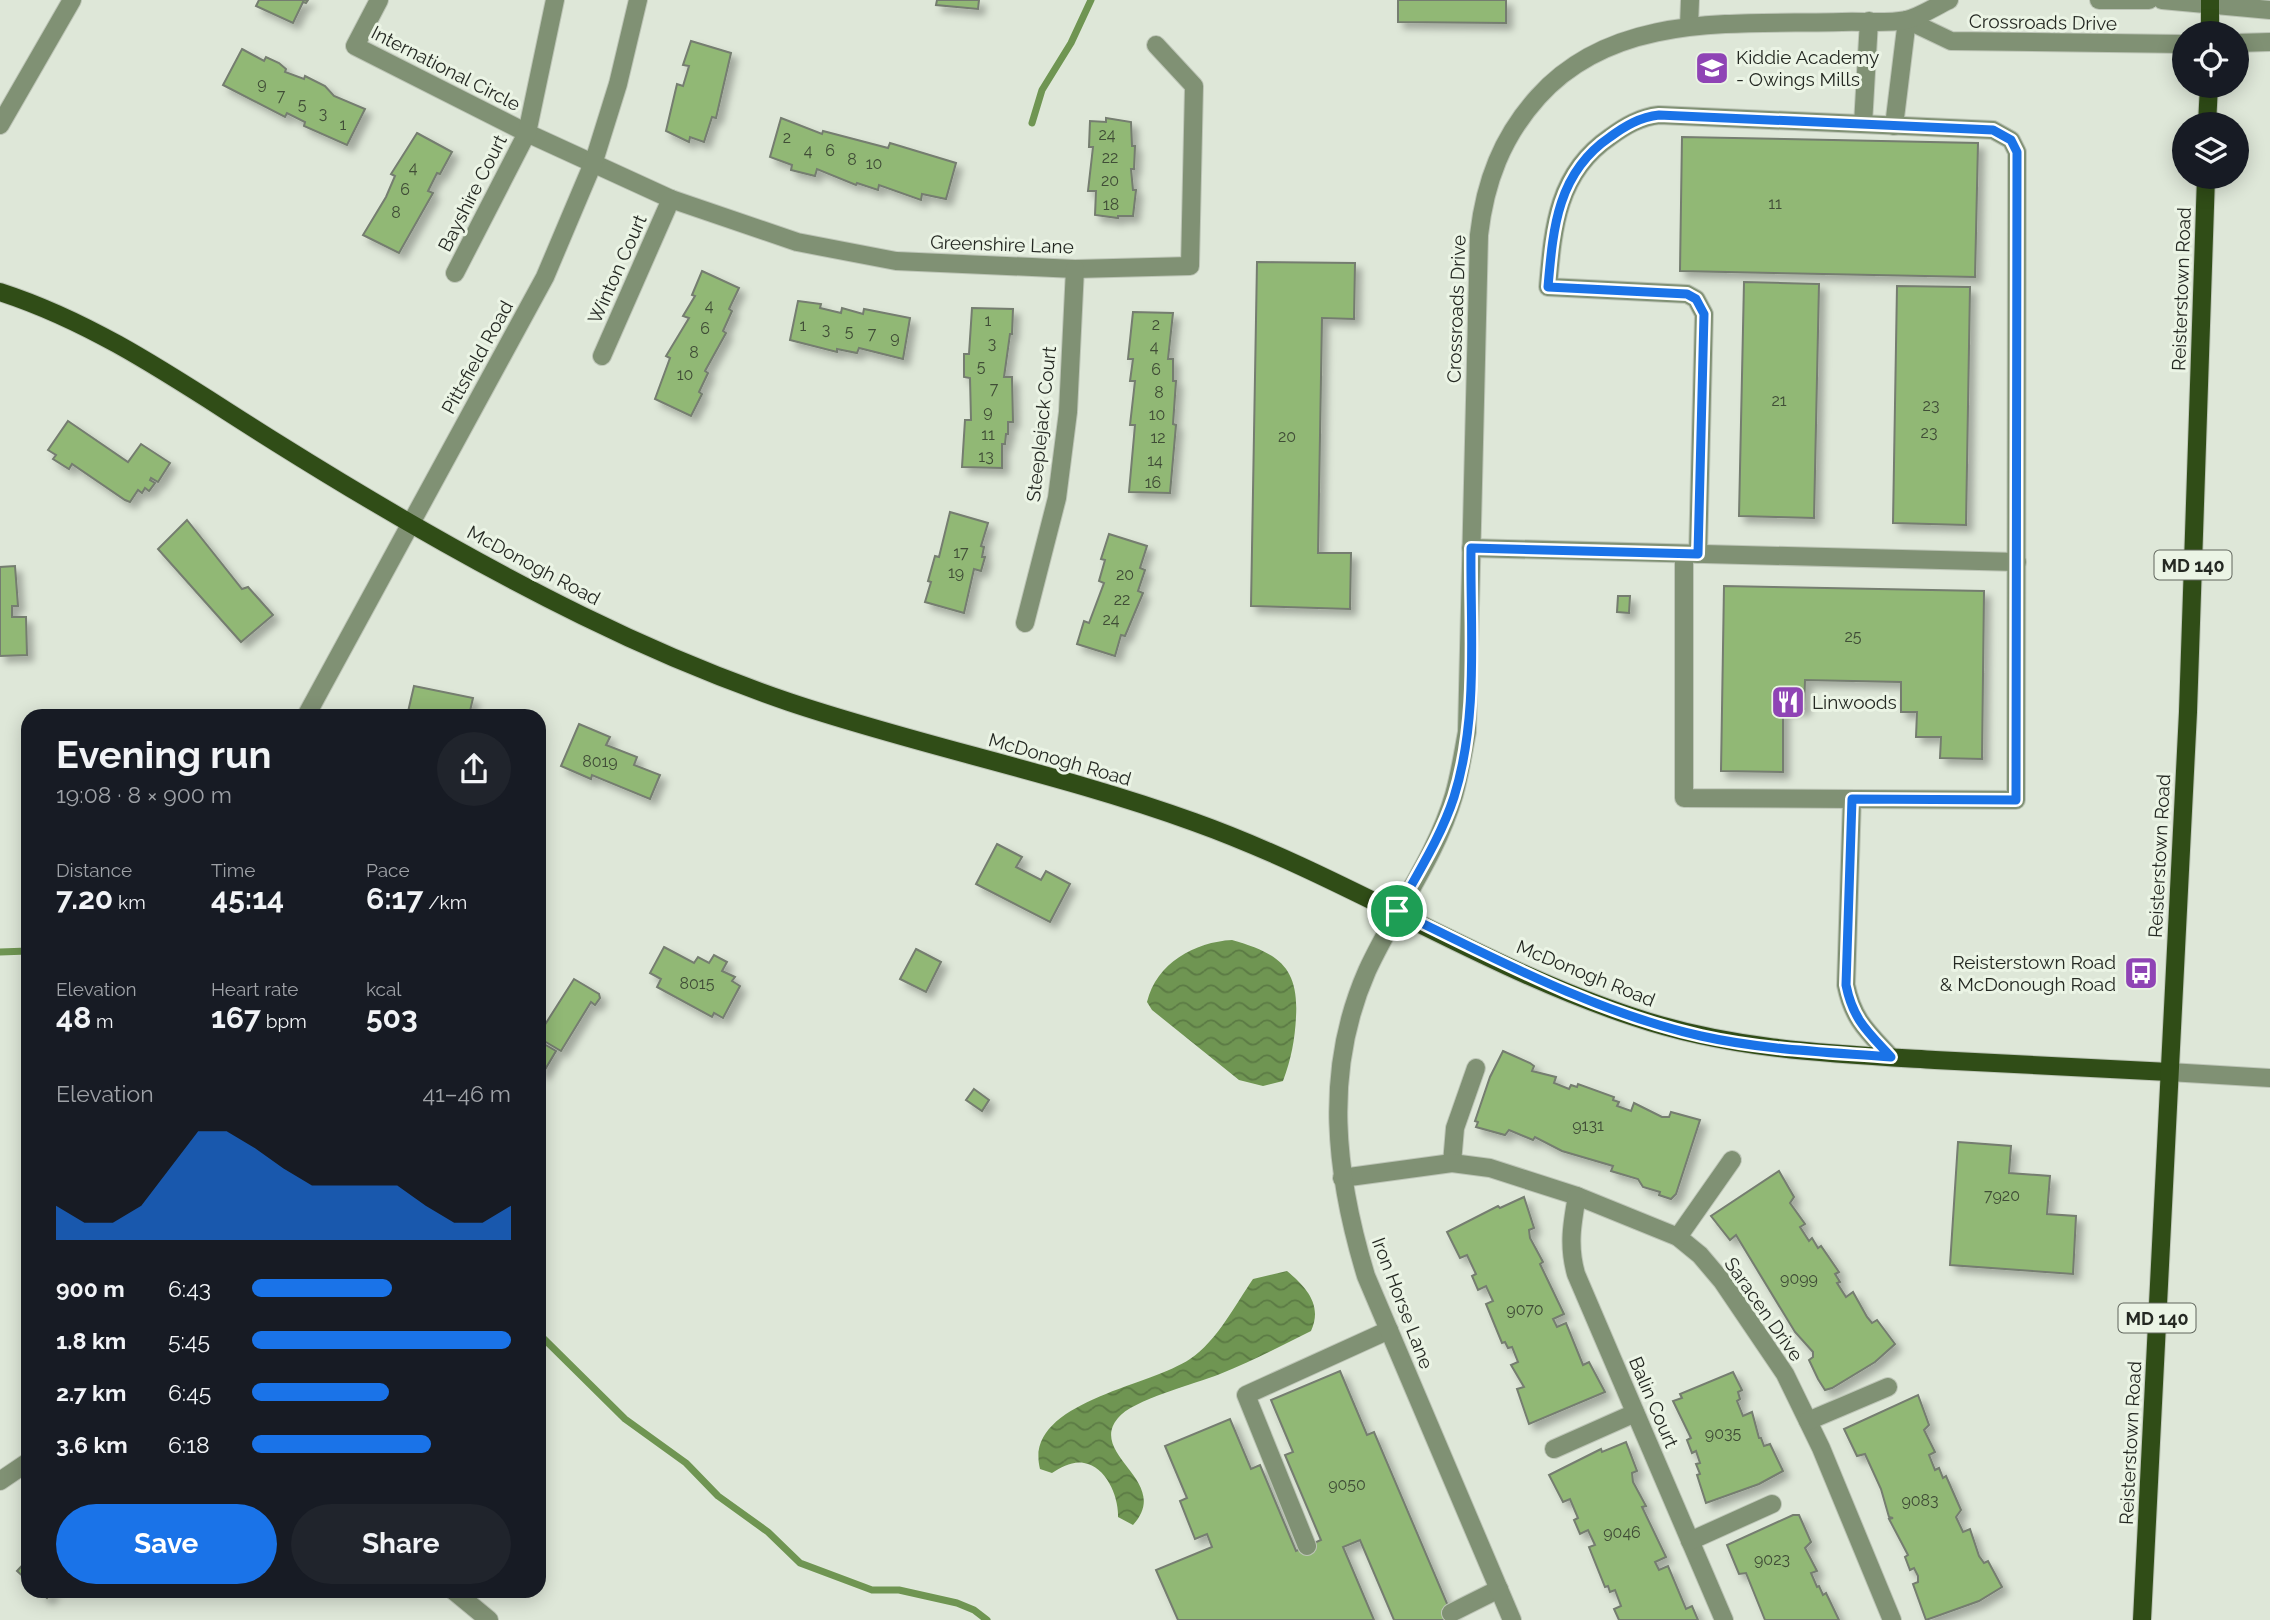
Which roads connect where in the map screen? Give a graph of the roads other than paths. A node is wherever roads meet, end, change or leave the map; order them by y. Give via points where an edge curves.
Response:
1 (72, 0) edge
2 (379, 0) edge
3 (555, 0) edge
4 (638, 0) edge
5 (1690, 0) edge
6 (1949, 0) edge
7 (2099, 0) edge
8 (2148, 0) edge
9 (2162, 0) edge
10 (2210, 1) edge
11 (2270, 10) edge
12 (1906, 20) junction
13 (1869, 21) junction
14 (2210, 21) edge
15 (1689, 26) junction
16 (2270, 42) edge
17 (2249, 43) edge
18 (2172, 44) edge
19 (1156, 45) dead end
20 (1863, 124) junction
21 (0, 125) edge
22 (1894, 126) junction
23 (527, 133) junction
24 (594, 161) junction
25 (2206, 189) edge
26 (671, 199) junction
27 (1075, 268) junction
28 (455, 273) dead end
29 (0, 292) edge
30 (602, 356) dead end
31 (410, 522) junction
32 (1471, 548) junction
33 (1691, 554) junction
34 (2017, 562) junction
35 (1025, 623) dead end
36 (310, 709) edge
37 (1852, 799) junction
38 (1397, 911) junction
39 (1891, 1057) junction
40 (1476, 1068) dead end
41 (2169, 1072) junction
42 (2270, 1078) edge
43 (1732, 1160) dead end
44 (1452, 1163) junction
45 (1342, 1178) junction
46 (1577, 1196) junction
47 (1678, 1237) junction
48 (1389, 1329) junction
49 (1888, 1387) dead end
50 (1636, 1413) junction
51 (1808, 1421) junction
52 (1555, 1449) dead end
53 (21, 1467) edge
54 (0, 1481) edge
55 (1772, 1504) dead end
56 (1690, 1541) junction
57 (1307, 1546) dead end
58 (1499, 1589) junction
59 (462, 1598) edge
60 (1451, 1613) dead end
61 (489, 1620) edge
62 (1512, 1620) edge
63 (1724, 1620) edge
64 (1892, 1620) edge
65 (2142, 1620) edge

1 - 21 street
2 - 23 street, International Circle via 355,46
3 - 23 street, International Circle
4 - 24 street, Pittsfield Road
5 - 15 street
6 - 12 street, Crossroads Drive
7 - 8 street, Crossroads Drive
9 - 10 street
10 - 11 street
10 - 14 main road
12 - 13 street, Crossroads Drive
12 - 18 street, Crossroads Drive via 1951,41
12 - 22 street
13 - 15 street, Crossroads Drive
13 - 20 street
15 - 32 street, Crossroads Drive via 1609,45 1564,72 1527,109 1491,170 1479,235
16 - 17 street
19 - 27 street, Greenshire Lane via 1194,86 1190,266
20 - 22 street
20 - 33 street via 1647,116 1601,142 1566,185 1556,214 1548,287 1687,294 1696,299 1704,314
22 - 34 street via 1993,130 2005,134 2017,152
23 - 24 street, International Circle
23 - 28 street, Bayshire Court
24 - 26 street, Greenshire Lane
24 - 31 street, Pittsfield Road via 545,276
25 - 41 main road, Reisterstown Road / MD 140 via 2188,712
26 - 27 street, Greenshire Lane via 750,227 850,254 896,261
26 - 30 street, Winton Court
27 - 35 street, Steeplejack Court via 1068,412 1057,498
29 - 31 main road, McDonogh Road via 71,318 132,351 312,466
31 - 36 street, Pittsfield Road
31 - 38 main road, McDonogh Road via 580,614 737,683 1199,823
32 - 33 street
32 - 38 street, Crossroads Drive via 1470,696 1461,764 1442,827
33 - 34 street
33 - 37 street via 1684,798
34 - 37 street via 2016,800
37 - 39 street via 1846,985 1850,1007 1860,1024
38 - 39 main road, McDonogh Road via 1543,981 1667,1027 1738,1043
38 - 45 street, Iron Horse Lane via 1367,971 1341,1060 1336,1099
39 - 41 main road, McDonogh Road
40 - 44 street via 1455,1128
41 - 42 street
41 - 65 main road, Reisterstown Road / MD 140
43 - 47 street
44 - 45 street, Saracen Drive
44 - 46 street, Saracen Drive via 1490,1168
45 - 48 street, Iron Horse Lane via 1366,1276
46 - 47 street, Saracen Drive
46 - 50 street, Balin Court via 1570,1253
47 - 51 street, Saracen Drive via 1722,1281 1785,1374
48 - 57 street via 1246,1395
48 - 58 street, Iron Horse Lane
49 - 51 street
50 - 52 street
50 - 56 street, Balin Court
51 - 64 street, Saracen Drive
53 - 54 street
55 - 56 street
56 - 63 street, Balin Court
58 - 60 street
58 - 62 street, Iron Horse Lane
59 - 61 street

